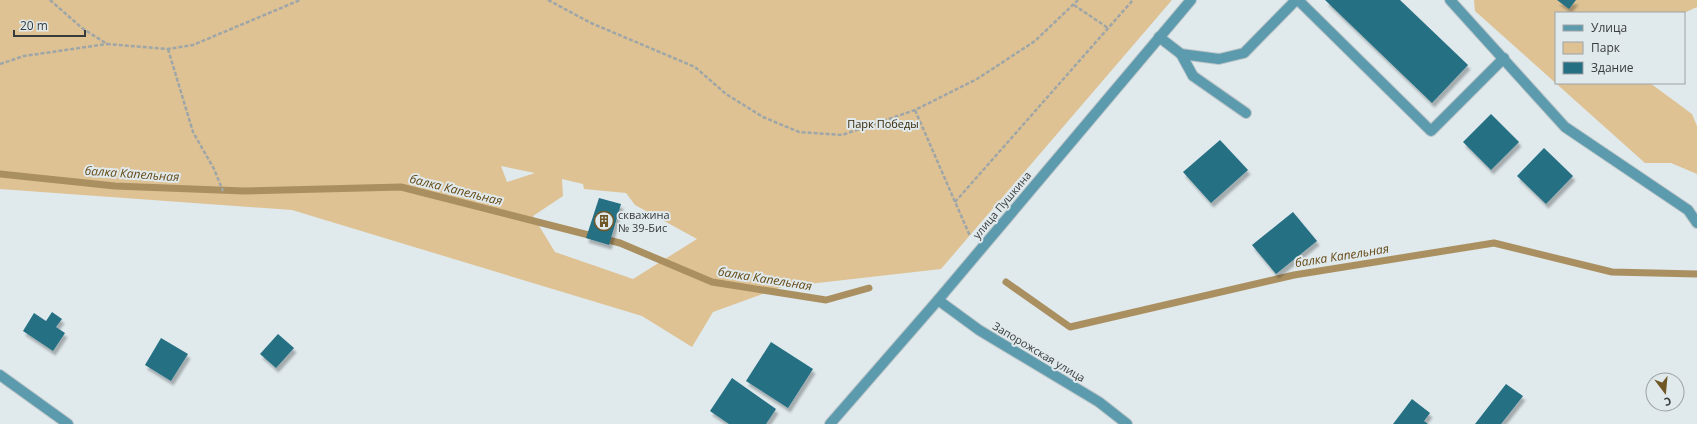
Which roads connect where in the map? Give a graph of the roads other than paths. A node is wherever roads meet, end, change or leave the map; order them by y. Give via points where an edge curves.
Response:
1 (1191, 0) edge
2 (1297, 0) edge
3 (1450, 0) edge
4 (1159, 37) junction
5 (1181, 54) junction
6 (1504, 58) junction
7 (1246, 113) dead end
8 (1697, 223) edge
9 (940, 297) junction
10 (0, 375) edge
11 (68, 424) edge
12 (830, 424) edge
13 (1127, 424) edge

1 - 4 street, улица Пушкина
2 - 5 street via 1244,53 1219,59
2 - 6 street via 1431,131
3 - 6 street
4 - 5 street
4 - 9 street, улица Пушкина
5 - 7 street via 1192,76
6 - 8 street via 1565,127 1688,210
9 - 12 street, улица Пушкина
9 - 13 street, Запорожская улица via 979,330 1099,402
10 - 11 street

